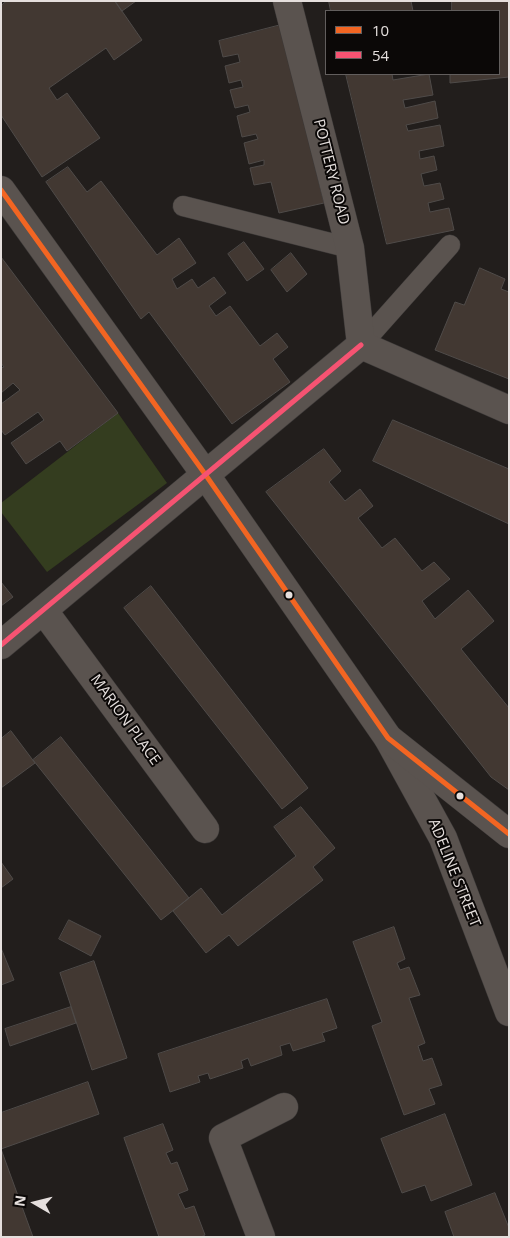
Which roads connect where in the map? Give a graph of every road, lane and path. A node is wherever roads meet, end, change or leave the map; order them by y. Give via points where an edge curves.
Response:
1 (288, 1) edge
2 (1, 190) edge
3 (183, 206) dead end
4 (450, 245) dead end
5 (350, 248) junction
6 (361, 345) junction
7 (509, 410) edge
8 (205, 474) junction
9 (44, 611) junction
10 (1, 645) edge
11 (388, 738) junction
12 (205, 829) dead end
13 (509, 834) edge
14 (509, 1012) edge
15 (284, 1107) dead end
16 (261, 1237) edge

1 - 5 street, POTTERY ROAD
2 - 8 street
3 - 5 lane
4 - 6 lane
5 - 6 street, POTTERY ROAD
6 - 7 street
6 - 8 street
8 - 9 street
8 - 11 street
9 - 10 street
9 - 12 street, MARION PLACE
11 - 13 street
11 - 14 street, ADELINE STREET via 443,838
15 - 16 street via 223,1138

